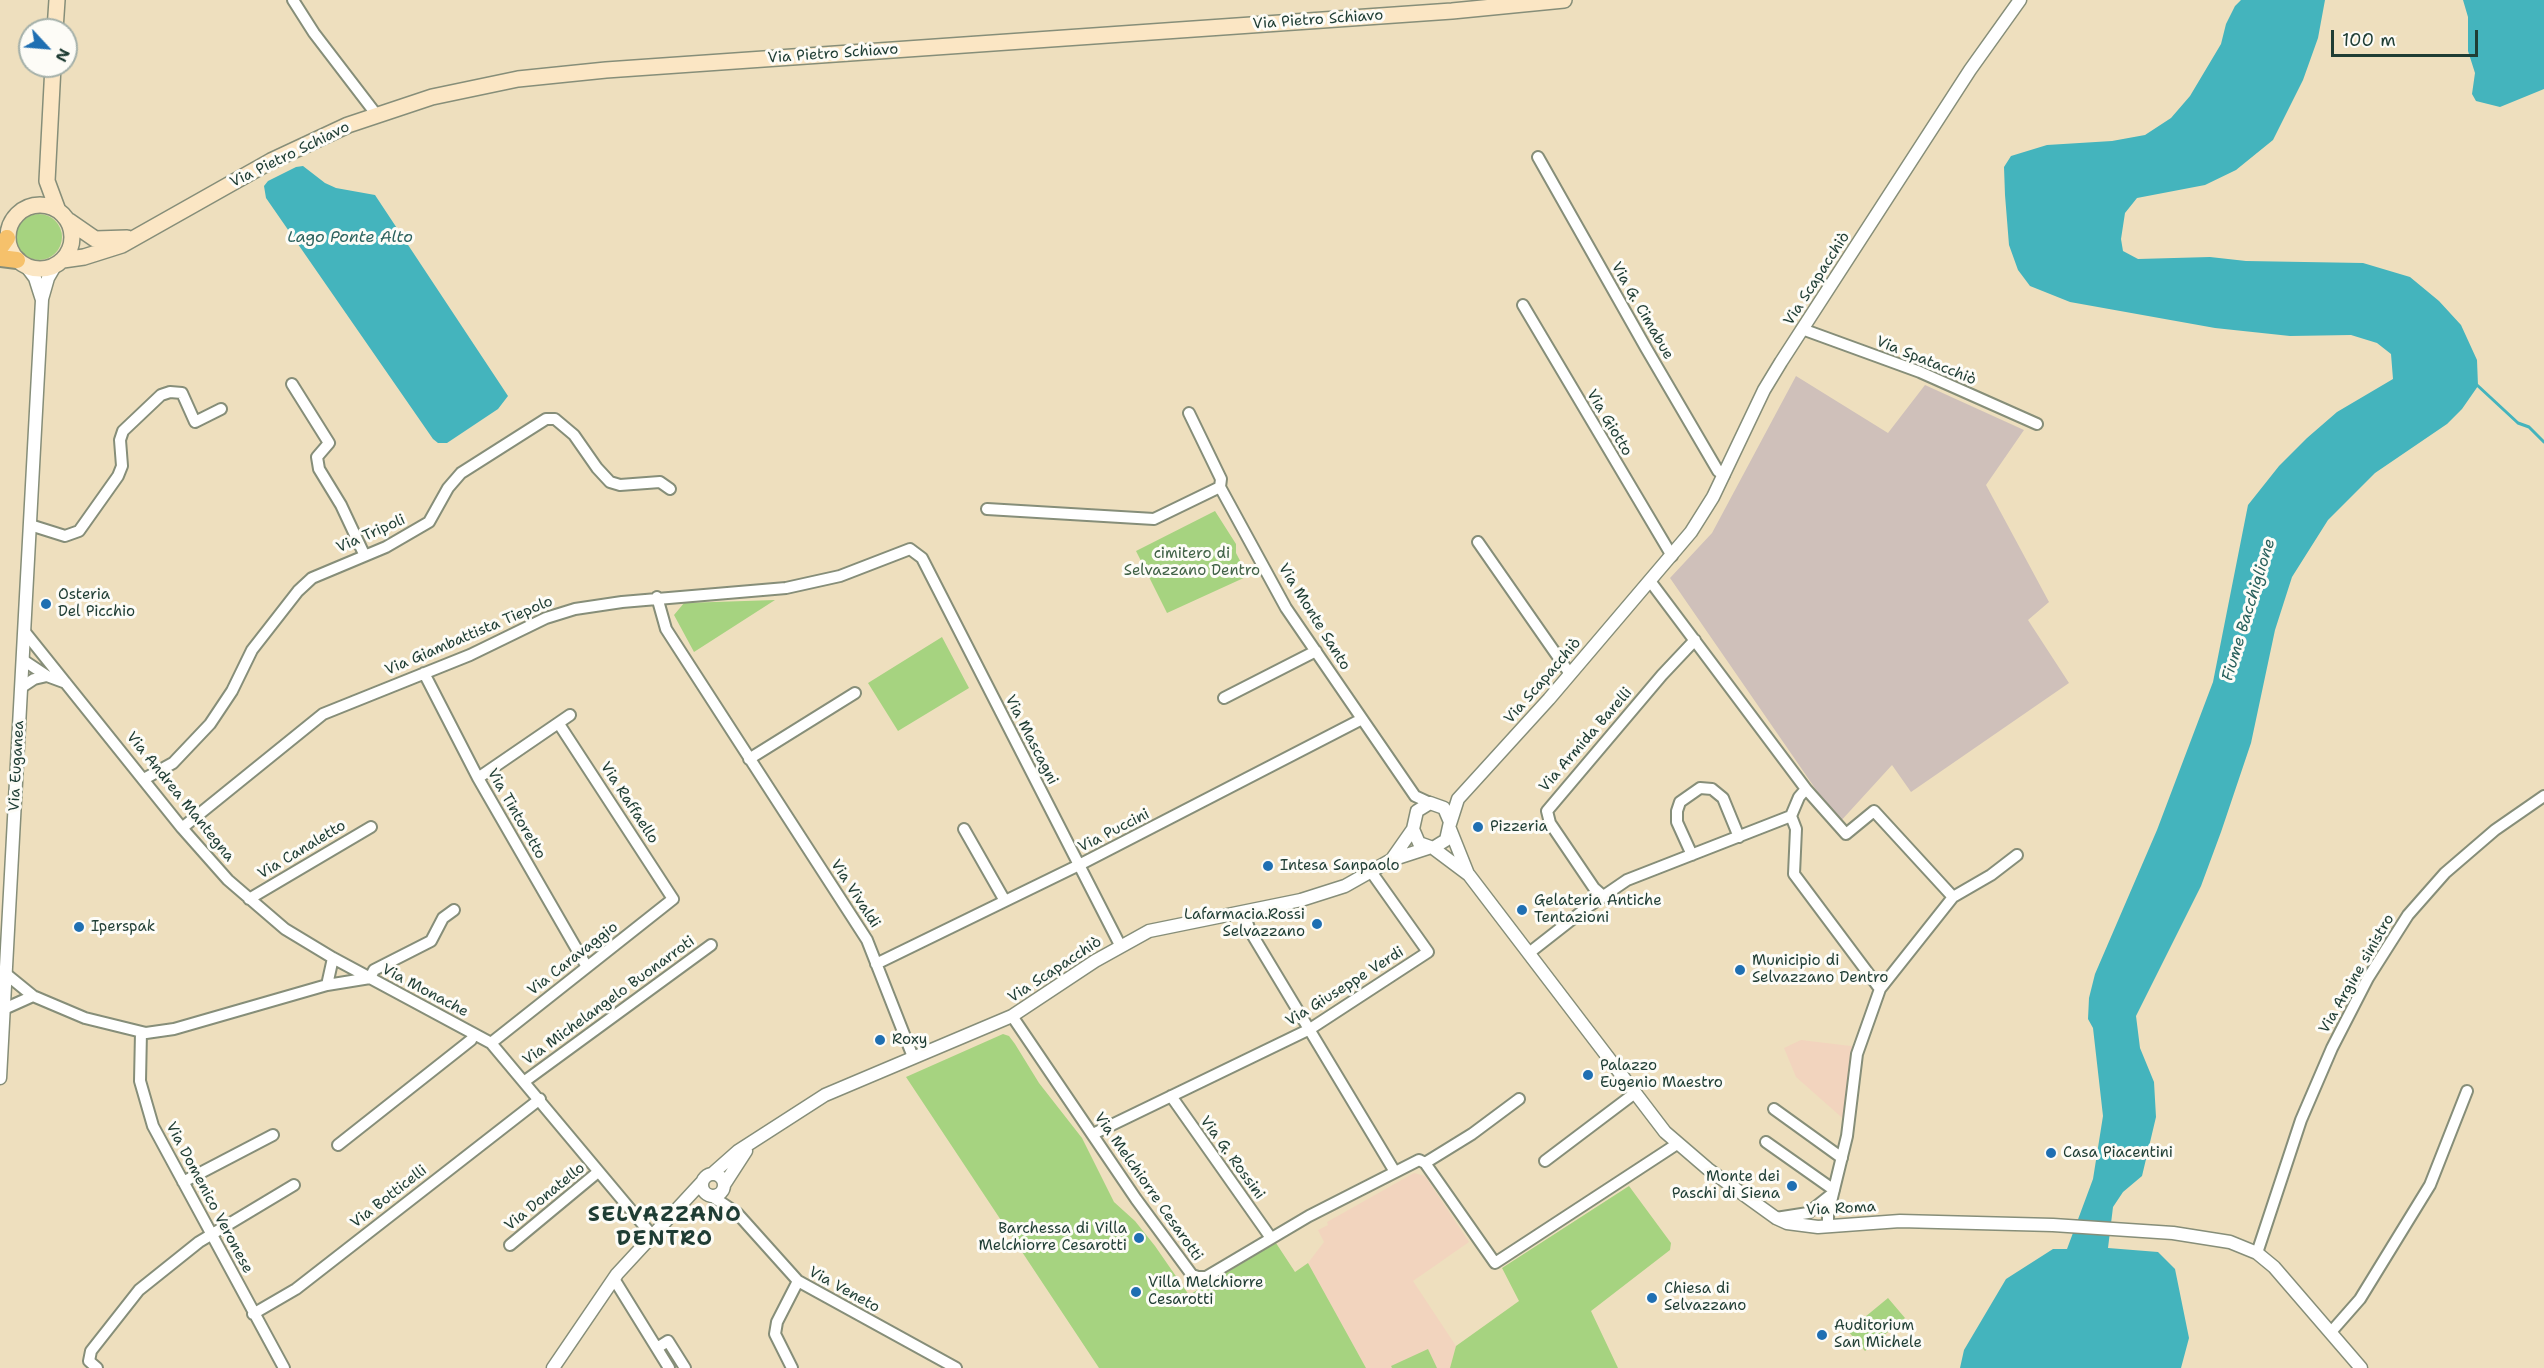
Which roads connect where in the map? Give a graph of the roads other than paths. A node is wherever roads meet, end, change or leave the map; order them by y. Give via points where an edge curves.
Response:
1 (57, 0) edge
2 (293, 0) edge
3 (1564, 0) edge
4 (2020, 0) edge
5 (56, 18) edge
6 (52, 78) edge
7 (376, 114) junction
8 (1538, 158) dead end
9 (46, 181) junction
10 (27, 207) junction
11 (57, 208) junction
12 (69, 221) junction
13 (136, 237) junction
14 (4, 243) edge
15 (0, 258) edge
16 (22, 263) junction
17 (59, 263) junction
18 (42, 300) junction
19 (1523, 305) dead end
20 (1802, 329) junction
21 (292, 384) dead end
22 (221, 409) dead end
23 (1189, 413) dead end
24 (2037, 424) dead end
25 (1724, 475) junction
26 (1220, 487) junction
27 (670, 489) dead end
28 (987, 509) dead end
29 (30, 525) junction
30 (1478, 542) dead end
31 (913, 550) joint
32 (364, 554) junction
33 (1672, 556) junction
34 (1650, 581) junction
35 (657, 597) junction
36 (24, 631) junction
37 (1695, 640) junction
38 (1316, 651) junction
39 (46, 656) junction
40 (23, 660) junction
41 (424, 673) junction
42 (1570, 674) junction
43 (47, 676) junction
44 (66, 683) junction
45 (22, 687) junction
46 (855, 693) dead end
47 (1224, 698) dead end
48 (570, 715) dead end
49 (1362, 719) junction
50 (559, 724) junction
51 (749, 759) junction
52 (478, 778) junction
53 (144, 779) junction
54 (1806, 789) junction
55 (1415, 796) junction
56 (2544, 796) edge
57 (1457, 800) junction
58 (1432, 803) junction
59 (1417, 811) junction
60 (1791, 816) junction
61 (1449, 826) junction
62 (371, 827) dead end
63 (182, 828) junction
64 (964, 829) dead end
65 (1413, 829) junction
66 (1739, 837) junction
67 (1430, 848) junction
68 (1692, 855) junction
69 (2017, 855) dead end
70 (1391, 860) junction
71 (1079, 865) junction
72 (1371, 873) junction
73 (1469, 875) junction
74 (1603, 896) junction
75 (1953, 897) junction
76 (249, 899) junction
77 (673, 899) joint
78 (1005, 901) junction
79 (454, 910) dead end
80 (1244, 913) junction
81 (711, 945) dead end
82 (1120, 945) junction
83 (1529, 953) junction
84 (3, 957) edge
85 (333, 958) junction
86 (876, 964) junction
87 (587, 968) junction
88 (6, 974) junction
89 (370, 978) junction
90 (327, 985) junction
91 (1881, 988) junction
92 (33, 996) junction
93 (4, 1009) junction
94 (1012, 1016) junction
95 (1310, 1029) junction
96 (141, 1032) junction
97 (474, 1034) junction
98 (491, 1043) junction
99 (913, 1057) junction
100 (0, 1078) edge
101 (525, 1081) junction
102 (2467, 1090) dead end
103 (1635, 1093) junction
104 (1171, 1096) junction
105 (540, 1099) junction
106 (1519, 1099) dead end
107 (1774, 1109) dead end
108 (1093, 1134) junction
109 (273, 1135) dead end
110 (1766, 1142) dead end
111 (1677, 1144) junction
112 (338, 1145) dead end
113 (750, 1145) junction
114 (1842, 1158) junction
115 (1545, 1161) dead end
116 (1425, 1163) junction
117 (598, 1172) junction
118 (1395, 1172) junction
119 (707, 1178) junction
120 (183, 1182) junction
121 (294, 1185) dead end
122 (724, 1186) junction
123 (1833, 1192) junction
124 (712, 1197) junction
125 (1819, 1206) junction
126 (678, 1209) junction
127 (737, 1213) junction
128 (1776, 1218) junction
129 (1827, 1226) junction
130 (1809, 1227) junction
131 (651, 1234) junction
132 (211, 1235) junction
133 (1271, 1238) junction
134 (510, 1245) dead end
135 (2252, 1251) junction
136 (614, 1279) junction
137 (798, 1281) junction
138 (253, 1314) junction
139 (2331, 1332) junction
140 (657, 1348) junction
141 (97, 1368) edge
142 (284, 1368) edge
143 (553, 1368) edge
144 (669, 1368) edge
145 (685, 1368) edge
146 (792, 1368) edge
147 (956, 1368) edge
148 (2361, 1368) edge

1 - 5 main road
2 - 7 street
3 - 7 main road, Via Pietro Schiavo via 573,74 507,81
4 - 20 street, Via Scapacchiò via 1970,70
6 - 9 main road
7 - 13 main road, Via Pietro Schiavo via 271,160
8 - 25 street, Via G. Cimabue via 1652,359
9 - 10 main road, Via Euganea via 39,197
9 - 11 main road
10 - 11 main road
10 - 14 main road, Via Euganea via 12,219
11 - 12 main road
12 - 13 main road, Via Pietro Schiavo via 95,239
12 - 17 main road, Via Euganea via 73,241
13 - 17 main road, Via Pietro Schiavo via 122,245
14 - 16 main road, Via Euganea
15 - 16 highway
16 - 17 main road via 45,269
16 - 18 street, Via Euganea via 35,278
17 - 18 street, Via Euganea via 48,278
18 - 29 street, Via Euganea
19 - 33 street, Via Giotto
20 - 24 street, Via Spatacchiò via 1920,372
20 - 25 street, Via Scapacchiò via 1764,390
21 - 32 street via 328,443 317,457 319,469
22 - 29 street via 195,422 182,393 161,395 123,431 118,476 79,531 65,536
23 - 26 street, Via Monte Santo via 1221,480
25 - 33 street, Via Scapacchiò via 1702,516
26 - 28 street via 1154,519
26 - 38 street, Via Monte Santo via 1286,608
27 - 32 street, Via Tripoli via 660,482 610,482 574,435 555,419 546,419 461,473 429,522 386,547
29 - 36 street, Via Euganea
30 - 42 street
31 - 35 street, Via Giambattista Tiepolo via 903,549 840,576 786,588
31 - 71 street, Via Mascagni via 922,558
32 - 53 street, Via Tripoli via 312,578 298,591 252,650 210,724 173,763
33 - 34 street, Via Scapacchiò
34 - 37 street
34 - 42 street, Via Scapacchiò
35 - 41 street, Via Giambattista Tiepolo via 575,609 546,618
35 - 51 street, Via Vivaldi via 666,629
36 - 39 street, Via Andrea Mantegna
36 - 40 street, Via Euganea
37 - 54 street
37 - 74 street, Via Armida Barelli via 1547,811 1550,824
38 - 47 street
38 - 49 street, Via Monte Santo
39 - 40 street via 34,655
39 - 44 street, Via Andrea Mantegna
40 - 43 street
40 - 45 street, Via Euganea
41 - 52 street, Via Tintoretto
41 - 63 street, Via Giambattista Tiepolo via 323,714
42 - 57 street, Via Scapacchiò
43 - 44 street
43 - 45 street
44 - 53 street, Via Andrea Mantegna
45 - 84 street, Via Euganea
46 - 51 street
48 - 50 street
49 - 55 street, Via Monte Santo
49 - 71 street, Via Puccini
50 - 52 street
50 - 77 street, Via Raffaello
51 - 86 street, Via Vivaldi via 867,939
52 - 87 street, Via Tintoretto
53 - 63 street, Via Andrea Mantegna
54 - 60 street via 1798,797
54 - 75 street via 1846,834 1874,811
55 - 58 street
55 - 59 street, Via Monte Santo
56 - 135 street, Via Argine sinistro via 2495,830 2445,873 2408,915 2368,978 2332,1048
57 - 58 street
57 - 61 street, Via Scapacchiò
58 - 59 street
58 - 61 street via 1447,812
59 - 65 street
60 - 66 street
60 - 91 street via 1796,830 1794,874
61 - 67 street via 1446,840
61 - 73 street, Via Roma
62 - 76 street, Via Canaletto
63 - 76 street, Via Andrea Mantegna
64 - 78 street
65 - 67 street via 1419,843
65 - 70 street, Via Scapacchiò
66 - 68 street
66 - 68 street via 1723,798 1712,789 1700,788 1680,802 1677,811 1677,822
67 - 70 street, Via Scapacchiò
67 - 73 street, Via Roma
68 - 74 street via 1627,880
69 - 75 street
70 - 72 street, Via Scapacchiò
71 - 78 street, Via Puccini
71 - 82 street, Via Mascagni
72 - 80 street, Via Scapacchiò via 1301,900
72 - 95 street, Via Giuseppe Verdi via 1428,952
73 - 83 street, Via Roma
74 - 83 street
75 - 91 street
76 - 85 street, Via Andrea Mantegna via 285,928
77 - 87 street, Via Caravaggio
78 - 86 street, Via Puccini
79 - 89 street via 443,918 431,941 374,970
80 - 82 street, Via Scapacchiò via 1167,926
80 - 95 street via 1250,931
81 - 101 street, Via Michelangelo Buonarroti
82 - 94 street, Via Scapacchiò
83 - 103 street, Via Roma
84 - 88 street, Via Euganea
85 - 89 street, Via Andrea Mantegna
85 - 90 street
86 - 99 street, Via Vivaldi
87 - 98 street, Via Caravaggio
88 - 92 street, Via Monache
88 - 93 street, Via Euganea
89 - 90 street, Via Monache
89 - 97 street, Via Monache
90 - 96 street, Via Monache via 174,1029
91 - 114 street via 1857,1054
92 - 93 street
92 - 96 street, Via Monache via 85,1018
93 - 100 street, Via Euganea
94 - 99 street, Via Scapacchiò
94 - 108 street, Via Melchiorre Cesarotti
95 - 104 street, Via Giuseppe Verdi
95 - 118 street
96 - 120 street, Via Domenico Veronese via 140,1081 148,1113
97 - 98 street, Via Monache
97 - 112 street
98 - 101 street, Via Monache
99 - 113 street, Via Scapacchiò via 825,1095
101 - 105 street, Via Monache
102 - 139 street via 2430,1185 2360,1299
103 - 111 street, Via Roma
103 - 115 street
104 - 108 street, Via Giuseppe Verdi
104 - 133 street, Via G. Rossini
105 - 117 street, Via Monache
105 - 138 street, Via Botticelli via 296,1289
106 - 116 street, Via Melchiorre Cesarotti
107 - 114 street
108 - 133 street, Via Melchiorre Cesarotti via 1192,1275 1206,1277
109 - 120 street
110 - 123 street
111 - 116 street via 1495,1263
111 - 128 street, Via Roma
113 - 119 street, Via Scapacchiò
113 - 122 street, Via Scapacchiò
114 - 123 street
116 - 118 street, Via Melchiorre Cesarotti via 1419,1160
117 - 131 street, Via Monache
117 - 134 street, Via Donatello
118 - 133 street, Via Melchiorre Cesarotti
119 - 122 street via 722,1178
119 - 124 street via 703,1191
119 - 126 street, Via Scapacchiò
120 - 132 street, Via Domenico Veronese
121 - 132 street
122 - 124 street, Via Scapacchiò via 722,1192
122 - 127 street, Via Veneto
123 - 125 street
123 - 129 street
124 - 126 street, Via Scapacchiò
124 - 127 street, Via Veneto
125 - 128 street via 1808,1213
125 - 130 street
126 - 131 street, Via Scapacchiò
127 - 137 street, Via Veneto
128 - 130 street, Via Roma
129 - 130 street, Via Roma
129 - 135 street, Via Roma via 1900,1221 2062,1226 2213,1237
131 - 136 street, Via Scapacchiò
132 - 138 street, Via Domenico Veronese
132 - 141 street via 139,1290 91,1351 89,1361
135 - 139 street via 2280,1272
136 - 140 street
136 - 143 street, Via Scapacchiò
137 - 146 street via 775,1334
137 - 147 street, Via Veneto
138 - 142 street, Via Domenico Veronese
139 - 148 street
140 - 144 street
140 - 145 street via 668,1341

